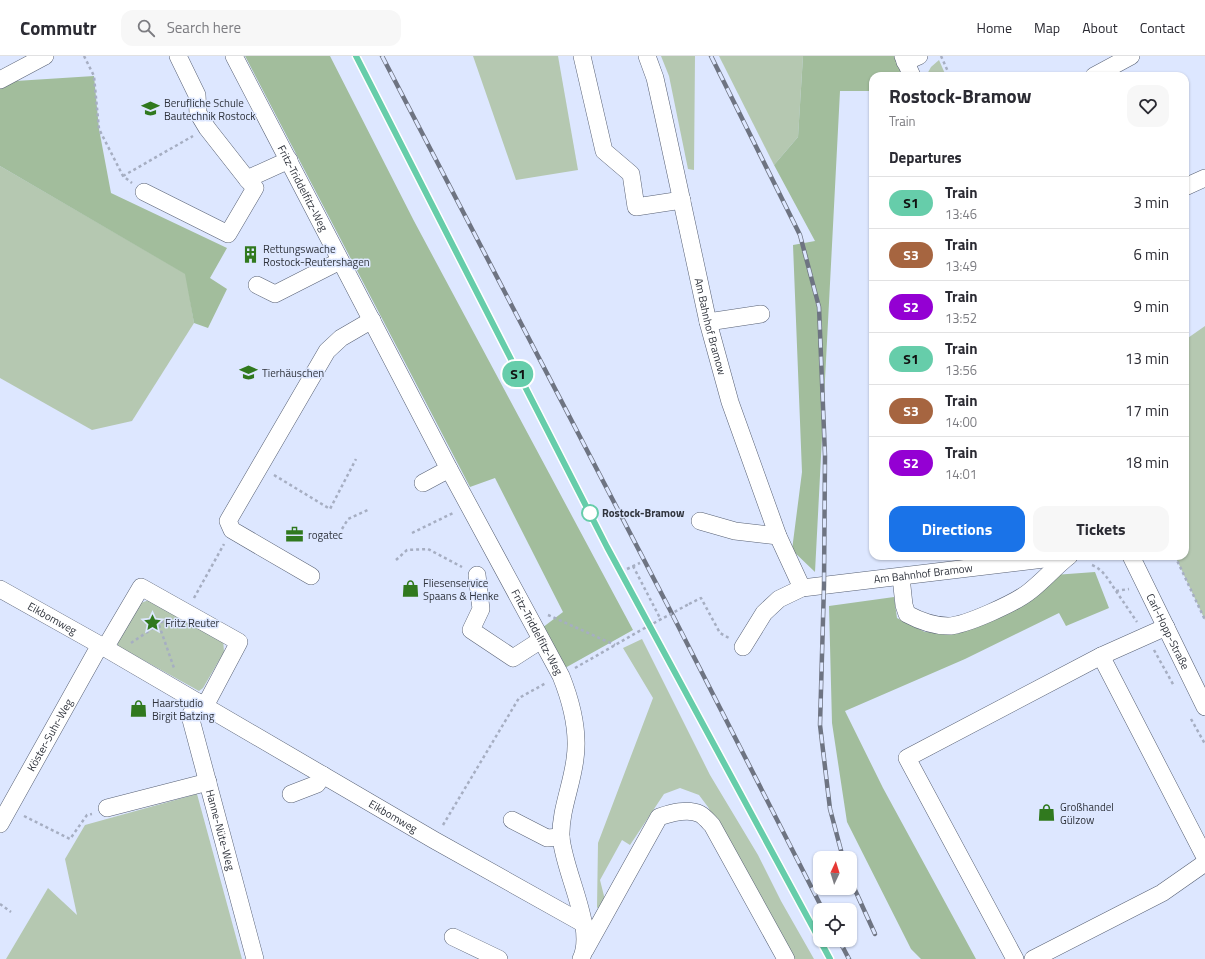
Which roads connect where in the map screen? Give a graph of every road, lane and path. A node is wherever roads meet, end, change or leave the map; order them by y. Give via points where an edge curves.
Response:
1 (44, 56) edge
2 (84, 56) edge
3 (178, 56) edge
4 (234, 56) edge
5 (582, 56) edge
6 (647, 56) edge
7 (941, 56) edge
8 (1131, 56) edge
9 (948, 72) edge
10 (1101, 72) edge
11 (0, 80) edge
12 (207, 128) junction
13 (289, 160) junction
14 (123, 176) junction
15 (1205, 178) edge
16 (247, 179) junction
17 (1189, 185) edge
18 (144, 192) joint
19 (682, 200) junction
20 (340, 261) junction
21 (257, 285) dead end
22 (761, 314) dead end
23 (372, 320) junction
24 (708, 322) junction
25 (356, 459) dead end
26 (260, 467) junction
27 (449, 469) junction
28 (423, 483) dead end
29 (370, 509) dead end
30 (459, 510) dead end
31 (700, 521) dead end
32 (230, 526) junction
33 (342, 529) dead end
34 (412, 533) dead end
35 (778, 536) junction
36 (396, 560) dead end
37 (1037, 560) edge
38 (1064, 560) edge
39 (1133, 560) edge
40 (1177, 560) edge
41 (640, 563) dead end
42 (1092, 565) dead end
43 (633, 566) junction
44 (627, 570) dead end
45 (477, 575) joint
46 (311, 576) dead end
47 (901, 577) junction
48 (802, 588) junction
49 (1132, 588) dead end
50 (0, 589) edge
51 (1116, 591) junction
52 (181, 609) junction
53 (547, 614) dead end
54 (661, 620) junction
55 (1205, 620) edge
56 (159, 625) junction
57 (1166, 626) junction
58 (1146, 635) junction
59 (541, 640) junction
60 (738, 643) joint
61 (615, 645) junction
62 (103, 646) junction
63 (1101, 656) junction
64 (121, 657) junction
65 (574, 669) dead end
66 (548, 683) dead end
67 (172, 687) junction
68 (201, 704) junction
69 (1205, 707) edge
70 (323, 775) junction
71 (208, 782) junction
72 (291, 794) dead end
73 (9, 808) junction
74 (107, 808) joint
75 (512, 820) dead end
76 (0, 824) edge
77 (561, 837) junction
78 (434, 840) junction
79 (1205, 857) edge
80 (1205, 863) edge
81 (0, 904) edge
82 (11, 912) dead end
83 (584, 924) junction
84 (453, 938) dead end
85 (582, 956) edge
86 (255, 959) edge
87 (499, 959) edge
88 (786, 959) edge
89 (1015, 959) edge
90 (1033, 959) edge

1 - 11 street
2 - 14 path via 94,76 99,129
3 - 12 street via 197,95 198,113
4 - 13 street, Fritz-Triddelfitz-Weg
5 - 19 street via 604,151 632,174 636,207
6 - 19 street, Am Bahnhof Bramow via 655,78
7 - 9 path
8 - 10 street
12 - 14 path
12 - 16 street
13 - 16 street
13 - 20 street, Fritz-Triddelfitz-Weg
14 - 18 path
15 - 17 street
16 - 18 street via 255,188 228,234
19 - 24 street, Am Bahnhof Bramow
20 - 21 street via 275,294
20 - 23 street, Fritz-Triddelfitz-Weg
22 - 24 street
23 - 26 street via 341,338 327,351
23 - 27 street, Fritz-Triddelfitz-Weg
24 - 35 street, Am Bahnhof Bramow via 735,419
25 - 26 path via 330,509
26 - 32 street
27 - 28 street
27 - 59 street, Fritz-Triddelfitz-Weg
29 - 33 path via 348,519
30 - 34 path
31 - 35 street via 735,531
32 - 46 street
32 - 52 path
35 - 48 street, Am Bahnhof Bramow
36 - 45 path via 407,550 428,549
37 - 47 street, Am Bahnhof Bramow
38 - 47 street via 1030,592 996,611 950,626 923,623 907,614
39 - 57 street, Carl-Hopp-Straße
40 - 55 path
41 - 43 path
42 - 51 path via 1104,573
43 - 44 path
43 - 54 path
45 - 59 street via 481,608 471,630 513,658
47 - 48 street, Am Bahnhof Bramow
48 - 60 street, Am Bahnhof Bramow via 779,599
49 - 51 path
50 - 62 street, Eikbomweg
51 - 58 path
52 - 56 path
52 - 62 street via 141,587
52 - 68 street via 239,642
53 - 61 path
54 - 60 path, bridge via 701,598 720,633
54 - 61 path, bridge
56 - 64 path via 130,643
56 - 67 path via 177,677
57 - 58 street
57 - 69 street, Carl-Hopp-Straße
58 - 63 street
59 - 77 street, Fritz-Triddelfitz-Weg via 561,676 568,695 576,738 575,759 562,819
61 - 65 path
62 - 64 street, Eikbomweg
62 - 73 street, Köster-Suhr-Weg
63 - 79 street
63 - 89 street via 907,758
64 - 67 street, Eikbomweg
66 - 78 path via 519,698
67 - 68 street, Eikbomweg
68 - 70 street, Eikbomweg
68 - 71 street, Hanne-Nüte-Weg via 190,716
70 - 72 street via 317,784
70 - 78 street, Eikbomweg
71 - 74 street
71 - 86 street, Hanne-Nüte-Weg
73 - 74 path via 70,839 87,815
73 - 76 street, Köster-Suhr-Weg
75 - 77 street via 546,838
77 - 83 street, Fritz-Triddelfitz-Weg via 564,858
78 - 83 street, Eikbomweg
80 - 90 street via 1162,893
81 - 82 path
83 - 85 street, Fritz-Triddelfitz-Weg via 586,937
84 - 87 street
85 - 88 street via 659,817 686,812 700,814 712,825

